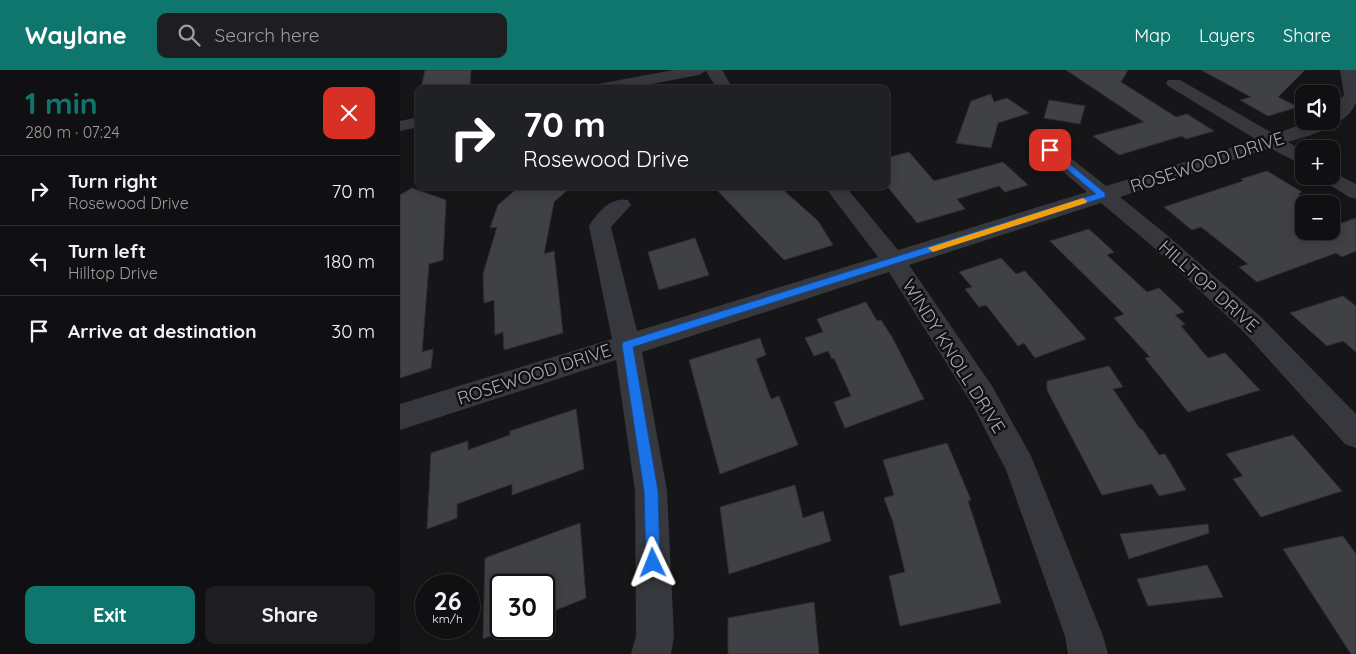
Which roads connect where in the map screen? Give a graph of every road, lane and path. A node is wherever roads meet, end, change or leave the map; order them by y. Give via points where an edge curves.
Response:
1 (699, 70) edge
2 (714, 70) edge
3 (1352, 82) edge
4 (1174, 83) dead end
5 (619, 85) edge
6 (722, 85) edge
7 (1340, 112) edge
8 (415, 123) edge
9 (400, 126) edge
10 (1308, 130) edge
11 (1272, 141) junction
12 (1050, 150) dead end
13 (1295, 155) edge
14 (1340, 183) edge
15 (837, 190) edge
16 (1356, 193) edge
17 (1102, 195) junction
18 (620, 205) dead end
19 (894, 261) junction
20 (627, 345) junction
21 (400, 417) edge
22 (1356, 435) edge
23 (652, 654) edge
24 (1088, 654) edge

1 - 5 street
2 - 6 street
3 - 7 street via 1352,95
4 - 11 street
8 - 9 street
10 - 11 street, ROSEWOOD DRIVE
11 - 13 street
11 - 17 street, ROSEWOOD DRIVE
12 - 17 street, HILLTOP DRIVE
14 - 16 street
15 - 19 street, WINDY KNOLL DRIVE
17 - 19 street, ROSEWOOD DRIVE
17 - 22 street, HILLTOP DRIVE via 1159,240 1252,324
18 - 20 street via 600,226
19 - 20 street, ROSEWOOD DRIVE
19 - 24 street, WINDY KNOLL DRIVE via 982,395 1020,466
20 - 21 street, ROSEWOOD DRIVE
20 - 23 street via 651,491 655,636

